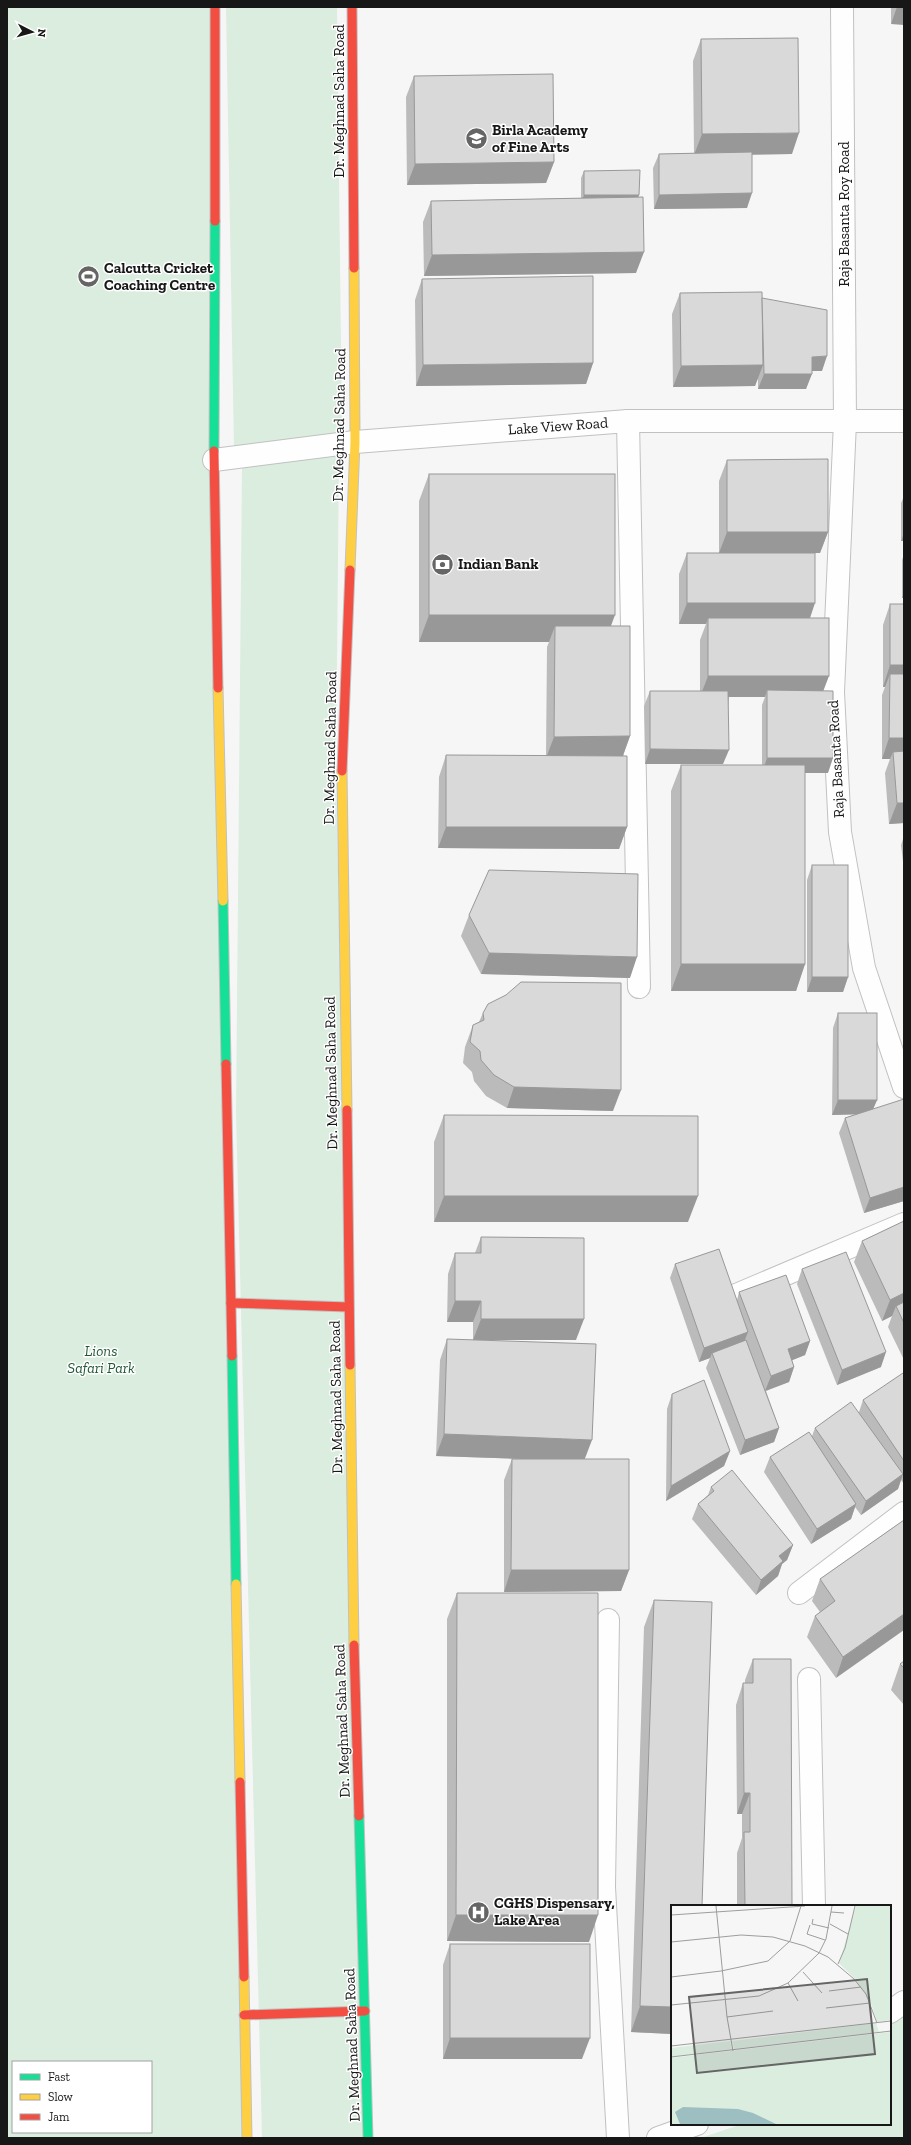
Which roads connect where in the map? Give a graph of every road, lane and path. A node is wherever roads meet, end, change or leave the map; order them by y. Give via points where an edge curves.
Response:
1 (215, 7) edge
2 (352, 7) edge
3 (842, 7) edge
4 (628, 421) junction
5 (904, 421) edge
6 (845, 422) junction
7 (355, 442) junction
8 (214, 460) junction
9 (639, 987) dead end
10 (904, 1087) edge
11 (904, 1224) edge
12 (734, 1296) edge
13 (231, 1303) junction
14 (348, 1308) junction
15 (904, 1513) edge
16 (799, 1593) dead end
17 (608, 1620) dead end
18 (809, 1679) dead end
19 (814, 1905) edge
20 (904, 2002) edge
21 (891, 2011) edge
22 (365, 2012) junction
23 (244, 2015) junction
24 (694, 2125) edge
25 (246, 2138) edge
26 (368, 2138) edge
27 (618, 2138) edge
28 (658, 2138) edge

1 - 8 street
2 - 7 street, Dr. Meghnad Saha Road
3 - 6 street, Raja Basanta Roy Road
4 - 6 street, Lake View Road
4 - 7 street, Lake View Road
4 - 9 street
5 - 6 street, Lake View Road
6 - 10 street, Raja Basanta Road via 833,692 840,832 864,968
7 - 8 street, Lake View Road
7 - 14 street, Dr. Meghnad Saha Road via 342,748
8 - 13 street
11 - 12 street
13 - 14 street
13 - 23 street
14 - 22 street, Dr. Meghnad Saha Road via 354,1658
15 - 16 street
17 - 27 street via 604,1887
18 - 19 street
20 - 21 street
22 - 23 street
22 - 26 street, Dr. Meghnad Saha Road
23 - 25 street
24 - 28 street

